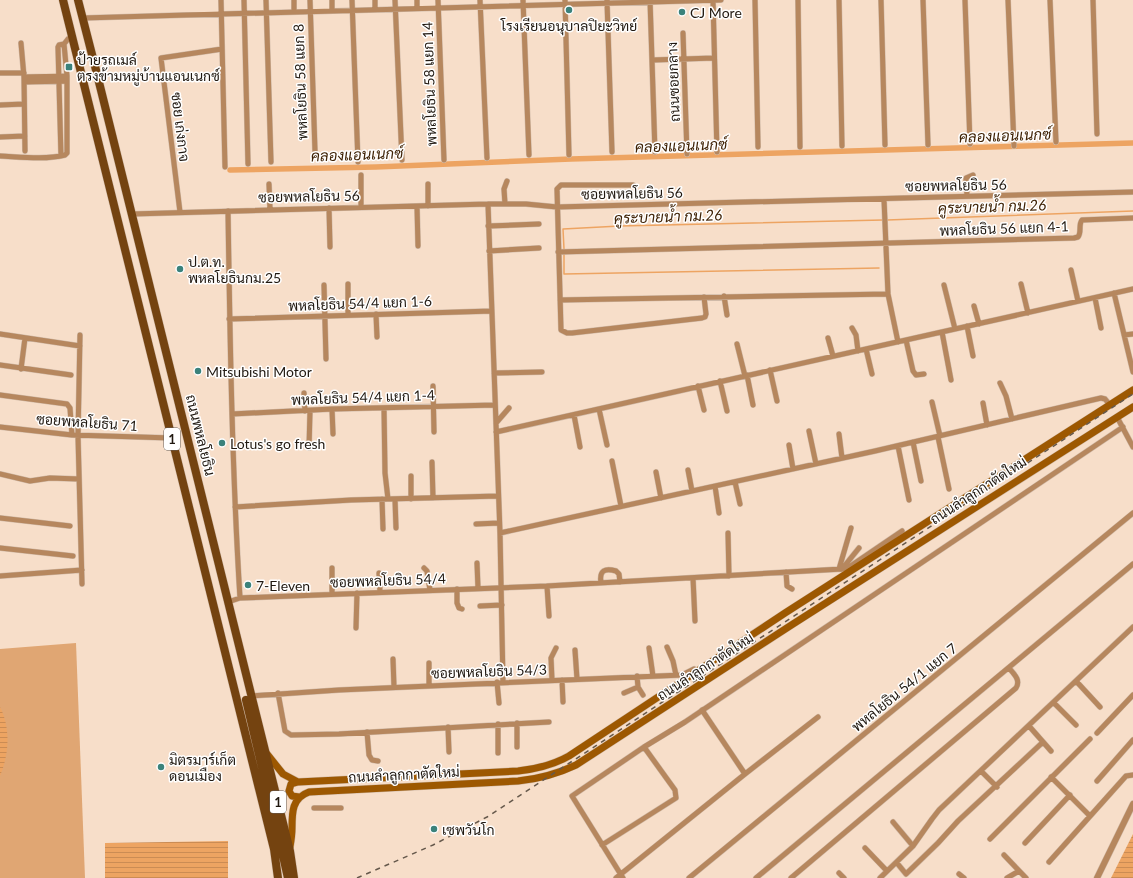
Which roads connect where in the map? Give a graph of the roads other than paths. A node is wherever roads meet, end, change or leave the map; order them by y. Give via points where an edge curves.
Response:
1 (63, 0) edge
2 (78, 0) edge
3 (221, 0) edge
4 (244, 0) edge
5 (266, 0) edge
6 (294, 0) edge
7 (310, 0) edge
8 (332, 0) edge
9 (352, 0) edge
10 (375, 0) edge
11 (395, 0) edge
12 (417, 0) edge
13 (438, 0) edge
14 (459, 0) edge
15 (480, 0) edge
16 (502, 0) edge
17 (713, 0) edge
18 (721, 0) edge
19 (755, 0) edge
20 (798, 0) edge
21 (840, 0) edge
22 (881, 0) edge
23 (923, 0) edge
24 (965, 0) edge
25 (1008, 0) edge
26 (1050, 0) edge
27 (1093, 0) edge
28 (629, 1) edge
29 (650, 1) edge
30 (545, 2) edge
31 (566, 2) edge
32 (586, 2) edge
33 (607, 2) edge
34 (523, 3) edge
35 (502, 6) junction
36 (459, 7) junction
37 (480, 7) junction
38 (417, 8) junction
39 (438, 8) junction
40 (396, 9) junction
41 (353, 10) junction
42 (375, 10) junction
43 (310, 11) junction
44 (332, 11) junction
45 (294, 12) junction
46 (244, 13) junction
47 (266, 13) junction
48 (221, 14) junction
49 (83, 18) junction
50 (683, 33) dead end
51 (72, 37) junction
52 (21, 44) dead end
53 (64, 44) junction
54 (222, 49) junction
55 (714, 58) junction
56 (684, 59) junction
57 (653, 60) junction
58 (0, 73) edge
59 (24, 77) junction
60 (66, 78) junction
61 (58, 79) junction
62 (24, 104) junction
63 (0, 105) edge
64 (1097, 134) dead end
65 (25, 136) junction
66 (0, 137) edge
67 (1056, 142) dead end
68 (970, 144) dead end
69 (884, 145) dead end
70 (928, 145) dead end
71 (842, 146) dead end
72 (1014, 146) dead end
73 (758, 147) dead end
74 (800, 147) dead end
75 (25, 151) dead end
76 (315, 151) dead end
77 (612, 152) dead end
78 (655, 152) dead end
79 (717, 152) dead end
80 (687, 154) dead end
81 (529, 155) dead end
82 (569, 155) dead end
83 (0, 156) edge
84 (61, 156) junction
85 (487, 158) dead end
86 (402, 160) dead end
87 (444, 160) dead end
88 (271, 162) dead end
89 (358, 162) dead end
90 (248, 164) dead end
91 (225, 167) dead end
92 (361, 175) dead end
93 (973, 175) dead end
94 (507, 180) dead end
95 (269, 184) dead end
96 (428, 184) dead end
97 (634, 185) dead end
98 (1133, 192) edge
99 (967, 196) junction
100 (128, 197) junction
101 (884, 199) junction
102 (113, 203) junction
103 (488, 204) junction
104 (505, 204) junction
105 (417, 206) junction
106 (428, 206) junction
107 (361, 207) junction
108 (557, 207) junction
109 (329, 208) junction
110 (270, 210) junction
111 (228, 211) junction
112 (180, 212) junction
113 (132, 214) junction
114 (1133, 218) edge
115 (539, 224) dead end
116 (488, 226) junction
117 (886, 243) junction
118 (418, 246) dead end
119 (330, 247) dead end
120 (539, 248) dead end
121 (489, 251) junction
122 (562, 251) junction
123 (1071, 270) dead end
124 (348, 284) dead end
125 (1021, 284) dead end
126 (324, 285) dead end
127 (944, 285) dead end
128 (1133, 289) edge
129 (1114, 293) junction
130 (888, 294) junction
131 (724, 296) junction
132 (704, 297) junction
133 (1095, 298) junction
134 (560, 300) junction
135 (1078, 301) junction
136 (974, 306) dead end
137 (492, 311) junction
138 (1028, 312) junction
139 (376, 314) junction
140 (348, 315) junction
141 (727, 315) dead end
142 (324, 316) junction
143 (229, 319) junction
144 (978, 324) junction
145 (967, 326) junction
146 (852, 328) dead end
147 (1101, 328) dead end
148 (955, 329) junction
149 (942, 332) junction
150 (0, 334) edge
151 (1133, 334) edge
152 (80, 335) dead end
153 (1124, 335) junction
154 (377, 337) dead end
155 (25, 338) junction
156 (828, 338) dead end
157 (906, 340) junction
158 (898, 342) junction
159 (737, 344) dead end
160 (80, 346) junction
161 (866, 349) junction
162 (858, 351) junction
163 (833, 356) junction
164 (973, 356) dead end
165 (326, 359) dead end
166 (1132, 365) edge
167 (0, 366) edge
168 (21, 369) junction
169 (770, 370) junction
170 (542, 372) dead end
171 (1133, 372) edge
172 (494, 374) junction
173 (872, 374) dead end
174 (924, 374) dead end
175 (72, 375) dead end
176 (746, 375) junction
177 (952, 380) dead end
178 (720, 381) junction
179 (1000, 383) dead end
180 (433, 386) dead end
181 (698, 386) junction
182 (1133, 390) edge
183 (304, 393) dead end
184 (0, 396) edge
185 (777, 402) dead end
186 (932, 402) dead end
187 (983, 403) dead end
188 (495, 405) junction
189 (753, 405) dead end
190 (1110, 405) junction
191 (434, 406) junction
192 (1133, 407) edge
193 (384, 408) junction
194 (509, 408) dead end
195 (332, 409) junction
196 (599, 409) junction
197 (704, 410) dead end
198 (308, 411) junction
199 (727, 411) dead end
200 (232, 414) junction
201 (574, 415) junction
202 (1117, 417) junction
203 (1012, 419) junction
204 (496, 423) junction
205 (987, 425) junction
206 (0, 427) edge
207 (1122, 427) junction
208 (809, 431) dead end
209 (434, 432) dead end
210 (496, 432) junction
211 (333, 434) dead end
212 (838, 434) dead end
213 (75, 435) junction
214 (939, 436) junction
215 (172, 438) junction
216 (913, 442) junction
217 (607, 444) dead end
218 (789, 445) dead end
219 (898, 446) junction
220 (580, 447) dead end
221 (1133, 447) edge
222 (309, 448) dead end
223 (842, 458) junction
224 (612, 461) dead end
225 (432, 462) dead end
226 (816, 464) junction
227 (793, 469) junction
228 (688, 470) dead end
229 (656, 472) dead end
230 (0, 474) edge
231 (411, 476) dead end
232 (79, 479) junction
233 (921, 481) dead end
234 (735, 482) junction
235 (715, 486) junction
236 (949, 489) dead end
237 (692, 491) junction
238 (498, 496) junction
239 (433, 498) junction
240 (661, 498) junction
241 (388, 499) junction
242 (395, 499) junction
243 (411, 499) junction
244 (382, 500) junction
245 (909, 500) dead end
246 (740, 504) dead end
247 (621, 506) junction
248 (235, 507) junction
249 (1133, 512) edge
250 (719, 513) dead end
251 (0, 518) edge
252 (499, 523) junction
253 (476, 524) dead end
254 (70, 526) dead end
255 (396, 528) dead end
256 (851, 528) dead end
257 (383, 529) dead end
258 (902, 531) dead end
259 (500, 533) junction
260 (728, 533) dead end
261 (0, 548) edge
262 (860, 548) dead end
263 (73, 556) dead end
264 (477, 563) dead end
265 (1133, 564) edge
266 (332, 568) dead end
267 (424, 568) dead end
268 (840, 569) junction
269 (82, 570) junction
270 (786, 572) junction
271 (379, 573) dead end
272 (0, 576) edge
273 (729, 576) junction
274 (693, 578) junction
275 (620, 582) junction
276 (600, 583) junction
277 (82, 584) dead end
278 (547, 586) junction
279 (501, 587) junction
280 (478, 588) junction
281 (457, 589) junction
282 (792, 589) dead end
283 (430, 590) junction
284 (380, 592) junction
285 (357, 593) junction
286 (332, 594) junction
287 (240, 598) junction
288 (228, 602) junction
289 (213, 604) junction
290 (502, 605) junction
291 (480, 606) dead end
292 (462, 610) dead end
293 (785, 613) junction
294 (549, 616) dead end
295 (695, 621) dead end
296 (793, 624) junction
297 (1133, 626) edge
298 (356, 628) dead end
299 (667, 647) dead end
300 (556, 648) dead end
301 (649, 648) dead end
302 (575, 650) dead end
303 (723, 652) dead end
304 (393, 659) dead end
305 (429, 663) dead end
306 (1009, 668) junction
307 (245, 671) junction
308 (676, 675) junction
309 (637, 676) junction
310 (653, 676) junction
311 (577, 679) junction
312 (552, 680) junction
313 (562, 680) junction
314 (1076, 681) junction
315 (500, 682) junction
316 (428, 686) junction
317 (394, 687) junction
318 (638, 687) junction
319 (278, 693) junction
320 (624, 693) dead end
321 (643, 695) dead end
322 (1133, 695) edge
323 (251, 696) junction
324 (563, 702) dead end
325 (1054, 703) junction
326 (498, 704) dead end
327 (1100, 707) dead end
328 (702, 710) junction
329 (818, 717) dead end
330 (549, 722) dead end
331 (517, 723) junction
332 (498, 724) junction
333 (1076, 725) dead end
334 (1029, 726) junction
335 (448, 727) junction
336 (367, 732) junction
337 (1097, 733) dead end
338 (1090, 738) dead end
339 (1133, 740) edge
340 (1043, 742) junction
341 (644, 746) junction
342 (518, 747) dead end
343 (1050, 751) dead end
344 (265, 752) junction
345 (449, 752) dead end
346 (498, 753) dead end
347 (378, 761) dead end
348 (981, 771) junction
349 (745, 774) junction
350 (1133, 775) edge
351 (1051, 777) junction
352 (1096, 781) dead end
353 (298, 782) junction
354 (997, 787) junction
355 (1070, 795) junction
356 (299, 797) junction
357 (1133, 804) edge
358 (314, 808) dead end
359 (341, 808) dead end
360 (1090, 816) junction
361 (893, 822) dead end
362 (990, 839) dead end
363 (1025, 843) dead end
364 (602, 845) junction
365 (913, 846) junction
366 (865, 848) dead end
367 (290, 851) junction
368 (1004, 855) dead end
369 (1049, 862) dead end
370 (897, 863) junction
371 (887, 871) junction
372 (1019, 871) junction
373 (840, 873) dead end
374 (959, 874) dead end
375 (908, 876) edge
376 (620, 877) edge
377 (278, 878) edge
378 (288, 878) edge
379 (294, 878) edge
380 (689, 878) edge
381 (756, 878) edge
382 (791, 878) edge
383 (844, 878) edge
384 (880, 878) edge
385 (964, 878) edge
386 (1007, 878) edge
387 (1026, 878) edge
388 (1097, 878) edge

1 - 51 main road, ถนนพหลโยธิน / 1
2 - 49 main road, ถนนพหลโยธิน / 1
3 - 48 street
4 - 46 street
5 - 47 street
6 - 45 street
7 - 43 street, พหลโยธิน 58 แยก 8
8 - 44 street
9 - 41 street
10 - 42 street
11 - 40 street
12 - 38 street
13 - 39 street, พหลโยธิน 58 แยก 14
14 - 36 street
15 - 37 street
16 - 35 street
17 - 18 street
17 - 29 street
17 - 55 street
19 - 73 street
20 - 74 street
21 - 71 street
22 - 69 street
23 - 70 street
24 - 68 street
25 - 72 street
26 - 67 street
27 - 64 street
28 - 29 street
28 - 33 street
29 - 57 street
30 - 31 street
30 - 34 street
31 - 32 street
31 - 82 street
32 - 33 street
33 - 77 street
34 - 35 street
34 - 81 street
35 - 37 street
36 - 37 street
36 - 39 street
37 - 85 street
38 - 39 street
38 - 40 street
39 - 87 street, พหลโยธิน 58 แยก 14
40 - 42 street
40 - 86 street
41 - 42 street
41 - 44 street
41 - 89 street
43 - 44 street
43 - 45 street
43 - 76 street, พหลโยธิน 58 แยก 8
45 - 47 street
46 - 47 street
46 - 48 street
46 - 90 street
47 - 88 street
48 - 49 street
48 - 54 street
49 - 100 main road, ถนนพหลโยธิน / 1
50 - 56 street, ถนนซอยกลาง
51 - 53 street
51 - 102 main road, ถนนพหลโยธิน / 1
52 - 59 street
53 - 60 street
53 - 61 street via 58,46
54 - 91 street
54 - 112 street, ซอย เก่งกาจ via 161,58
55 - 56 street
55 - 79 street
56 - 57 street
56 - 80 street, ถนนซอยกลาง
57 - 78 street
58 - 59 street
59 - 61 street
59 - 62 street
60 - 61 street
60 - 84 street via 68,149 65,155
61 - 84 street
62 - 63 street
62 - 65 street
65 - 66 street
65 - 75 street
83 - 84 street
92 - 107 street
93 - 99 street via 966,178
94 - 104 street via 504,189
95 - 110 street
96 - 106 street
97 - 108 street via 559,186
98 - 99 street, ซอยพหลโยธิน 56
99 - 101 street, ซอยพหลโยธิน 56
100 - 102 main road via 122,204
100 - 113 main road, ถนนพหลโยธิน / 1
101 - 108 street, ซอยพหลโยธิน 56
101 - 117 street
102 - 215 main road, ถนนพหลโยธิน / 1
103 - 104 street, ซอยพหลโยธิน 56
103 - 106 street, ซอยพหลโยธิน 56
103 - 116 street
104 - 108 street, ซอยพหลโยธิน 56
105 - 106 street, ซอยพหลโยธิน 56
105 - 107 street, ซอยพหลโยธิน 56
105 - 118 street
107 - 109 street, ซอยพหลโยธิน 56
108 - 122 street
109 - 110 street, ซอยพหลโยธิน 56
109 - 119 street
110 - 111 street, ซอยพหลโยธิน 56
111 - 112 street, ซอยพหลโยธิน 56
111 - 143 street
112 - 113 street, ซอยพหลโยธิน 56
113 - 288 main road, ถนนพหลโยธิน / 1
114 - 117 street, พหลโยธิน 56 แยก 4-1 via 1082,220 1080,235 1074,238
115 - 116 street
116 - 121 street
117 - 122 street
117 - 130 street
120 - 121 street
121 - 137 street
122 - 134 street
123 - 135 street
124 - 140 street
125 - 138 street
126 - 142 street
127 - 148 street
128 - 129 street
129 - 133 street
129 - 153 street
130 - 131 street
130 - 158 street
131 - 132 street
131 - 141 street
132 - 134 street
132 - 134 street via 706,314 702,318 572,333 561,330
133 - 135 street
133 - 147 street
135 - 138 street
136 - 144 street
137 - 139 street, พหลโยธิน 54/4 แยก 1-6
137 - 172 street
138 - 144 street
139 - 140 street, พหลโยธิน 54/4 แยก 1-6
139 - 154 street
140 - 142 street, พหลโยธิน 54/4 แยก 1-6
142 - 143 street, พหลโยธิน 54/4 แยก 1-6
142 - 165 street
143 - 200 street
144 - 145 street
145 - 148 street
145 - 164 street
146 - 162 street via 856,335
148 - 149 street
149 - 157 street
149 - 177 street
150 - 155 street
151 - 153 street
152 - 160 street
153 - 166 street
155 - 160 street
155 - 168 street
156 - 163 street
157 - 158 street
157 - 174 street via 913,372 916,375
158 - 161 street
159 - 176 street
160 - 213 street
161 - 162 street
161 - 173 street
162 - 163 street
163 - 169 street
166 - 171 street
167 - 168 street
168 - 175 street
169 - 176 street
169 - 185 street
170 - 172 street
172 - 188 street
176 - 178 street
176 - 189 street
178 - 181 street
178 - 199 street
179 - 203 street
180 - 191 street
181 - 196 street
181 - 197 street
182 - 190 main road, ถนนลำลูกกาตัดใหม่
183 - 198 street
184 - 213 street via 67,404
186 - 214 street
187 - 205 street
188 - 191 street, พหลโยธิน 54/4 แยก 1-4
188 - 204 street
190 - 203 street via 1105,399 1100,398
190 - 293 main road, ถนนลำลูกกาตัดใหม่
191 - 193 street, พหลโยธิน 54/4 แยก 1-4
191 - 209 street
192 - 202 main road, ถนนลำลูกกาตัดใหม่
193 - 195 street, พหลโยธิน 54/4 แยก 1-4
193 - 241 street
194 - 204 street
195 - 198 street, พหลโยธิน 54/4 แยก 1-4
195 - 211 street
196 - 201 street
196 - 217 street
198 - 200 street, พหลโยธิน 54/4 แยก 1-4
198 - 222 street
200 - 248 street
201 - 210 street
201 - 220 street
202 - 207 street
202 - 296 main road, ถนนลำลูกกาตัดใหม่
203 - 205 street
204 - 210 street
205 - 214 street
206 - 213 street, ซอยพหลโยธิน 71
207 - 221 street
207 - 328 street
208 - 226 street
210 - 238 street
212 - 223 street
213 - 215 street, ซอยพหลโยธิน 71
213 - 232 street
214 - 216 street
214 - 236 street
215 - 289 main road, ถนนพหลโยธิน / 1
216 - 219 street
216 - 233 street
218 - 227 street
219 - 223 street
219 - 245 street
223 - 226 street
224 - 247 street
225 - 239 street
226 - 227 street
227 - 234 street
228 - 237 street
229 - 240 street
230 - 232 street via 30,481 50,478
231 - 243 street
232 - 269 street
234 - 235 street
234 - 246 street
235 - 237 street
235 - 250 street
237 - 240 street
238 - 239 street
238 - 252 street
239 - 243 street
240 - 247 street
241 - 242 street
241 - 244 street
242 - 243 street
242 - 255 street
244 - 248 street
244 - 257 street
247 - 259 street
248 - 287 street
249 - 380 street, พหลโยธิน 54/1 แยก 7
251 - 254 street
252 - 253 street
252 - 259 street
256 - 268 street
258 - 268 street via 849,568
259 - 279 street
260 - 273 street
261 - 263 street
262 - 268 street
264 - 280 street
265 - 306 street
266 - 286 street
267 - 283 street via 427,571
268 - 270 street, ซอยพหลโยธิน 54/4
269 - 272 street
269 - 277 street
270 - 273 street, ซอยพหลโยธิน 54/4
270 - 282 street via 787,586
271 - 284 street
273 - 274 street, ซอยพหลโยธิน 54/4
274 - 275 street, ซอยพหลโยธิน 54/4
274 - 295 street
275 - 276 street, ซอยพหลโยธิน 54/4
275 - 276 street via 616,571 606,570 600,574
276 - 278 street, ซอยพหลโยธิน 54/4
278 - 279 street, ซอยพหลโยธิน 54/4
278 - 294 street
279 - 280 street, ซอยพหลโยธิน 54/4
279 - 290 street
280 - 281 street, ซอยพหลโยธิน 54/4
281 - 283 street, ซอยพหลโยธิน 54/4
281 - 292 street via 457,603
283 - 284 street, ซอยพหลโยธิน 54/4
284 - 285 street, ซอยพหลโยธิน 54/4
285 - 286 street, ซอยพหลโยธิน 54/4
285 - 298 street
286 - 287 street, ซอยพหลโยธิน 54/4
287 - 288 street, ซอยพหลโยธิน 54/4
288 - 289 main road
288 - 307 main road, ถนนพหลโยธิน / 1
289 - 377 main road, ถนนพหลโยธิน / 1 via 274,849
290 - 291 street
290 - 315 street
293 - 296 main road
293 - 353 main road, ถนนลำลูกกาตัดใหม่ via 570,756 551,765 518,771
296 - 356 main road, ถนนลำลูกกาตัดใหม่ via 583,761 560,772 518,781 309,792
297 - 314 street
299 - 308 street
300 - 312 street via 551,658
301 - 310 street
302 - 311 street
303 - 308 street, ซอยพหลโยธิน 54/3 via 691,672
304 - 317 street
305 - 316 street
306 - 381 street
306 - 382 street via 1018,680 1016,688
307 - 323 main road, ถนนพหลโยธิน / 1
307 - 378 main road via 246,698 252,728
308 - 310 street, ซอยพหลโยธิน 54/3
309 - 310 street, ซอยพหลโยธิน 54/3
309 - 311 street, ซอยพหลโยธิน 54/3
309 - 318 street
311 - 313 street, ซอยพหลโยธิน 54/3
312 - 313 street, ซอยพหลโยธิน 54/3
312 - 315 street, ซอยพหลโยธิน 54/3
313 - 324 street
314 - 325 street
314 - 327 street
315 - 316 street, ซอยพหลโยธิน 54/3
315 - 326 street
316 - 317 street, ซอยพหลโยธิน 54/3
317 - 319 street, ซอยพหลโยธิน 54/3
318 - 320 street
318 - 321 street
319 - 323 street, ซอยพหลโยธิน 54/3
319 - 336 street via 285,731 288,734 294,736
322 - 337 street
323 - 344 main road, ถนนพหลโยธิน / 1
325 - 333 street
325 - 334 street
328 - 341 street
328 - 349 street
329 - 349 street
330 - 331 street
331 - 332 street
331 - 342 street
332 - 335 street
332 - 346 street
334 - 340 street
334 - 348 street
335 - 336 street
335 - 345 street
336 - 347 street via 369,755 372,760
338 - 351 street
339 - 352 street
340 - 343 street
340 - 354 street
341 - 364 street via 572,796
341 - 364 street via 675,790 676,798
344 - 353 main road via 283,774
344 - 367 main road, ถนนพหลโยธิน / 1
348 - 354 street
348 - 365 street via 932,819
349 - 376 street
350 - 360 street via 1126,776
351 - 355 street
351 - 362 street
353 - 356 main road via 291,784 289,791 292,796
354 - 375 street via 958,821
355 - 360 street
355 - 363 street
356 - 367 main road via 292,808
357 - 388 street
358 - 359 street
360 - 369 street
361 - 365 street
364 - 376 street
365 - 370 street
366 - 371 street
367 - 379 main road, ถนนพหลโยธิน / 1
368 - 372 street
370 - 371 street
370 - 375 street
371 - 384 street
372 - 386 street
372 - 387 street
373 - 383 street
374 - 385 street

